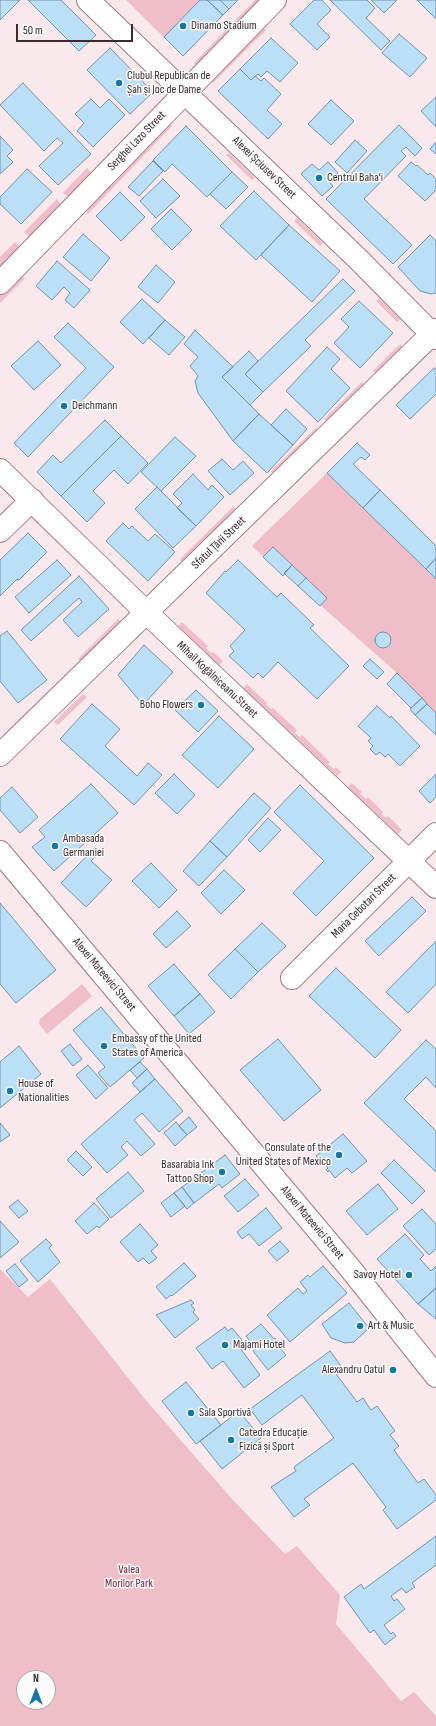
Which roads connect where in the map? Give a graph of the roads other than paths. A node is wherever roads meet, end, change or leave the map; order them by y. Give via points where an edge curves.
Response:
1 (88, 0) edge
2 (275, 0) edge
3 (185, 92) junction
4 (0, 282) edge
5 (435, 334) edge
6 (0, 470) edge
7 (32, 500) junction
8 (0, 531) edge
9 (147, 613) junction
10 (0, 755) edge
11 (436, 834) edge
12 (0, 852) edge
13 (409, 862) junction
14 (436, 887) edge
15 (292, 978) dead end
16 (435, 1372) edge

1 - 3 main road, Alexei Șciusev Street
2 - 3 main road, Serghei Lazo Street
3 - 4 main road, Serghei Lazo Street
3 - 5 main road, Alexei Șciusev Street
5 - 9 main road, Sfatul Țării Street
6 - 7 main road, Mihail Kogălniceanu Street
7 - 8 main road
7 - 9 main road, Mihail Kogălniceanu Street
9 - 10 main road, Sfatul Țării Street
9 - 13 main road, Mihail Kogălniceanu Street
11 - 13 main road, Maria Cebotari Street
12 - 16 main road, Alexei Mateevici Street
13 - 14 main road, Mihail Kogălniceanu Street
13 - 15 main road, Maria Cebotari Street

